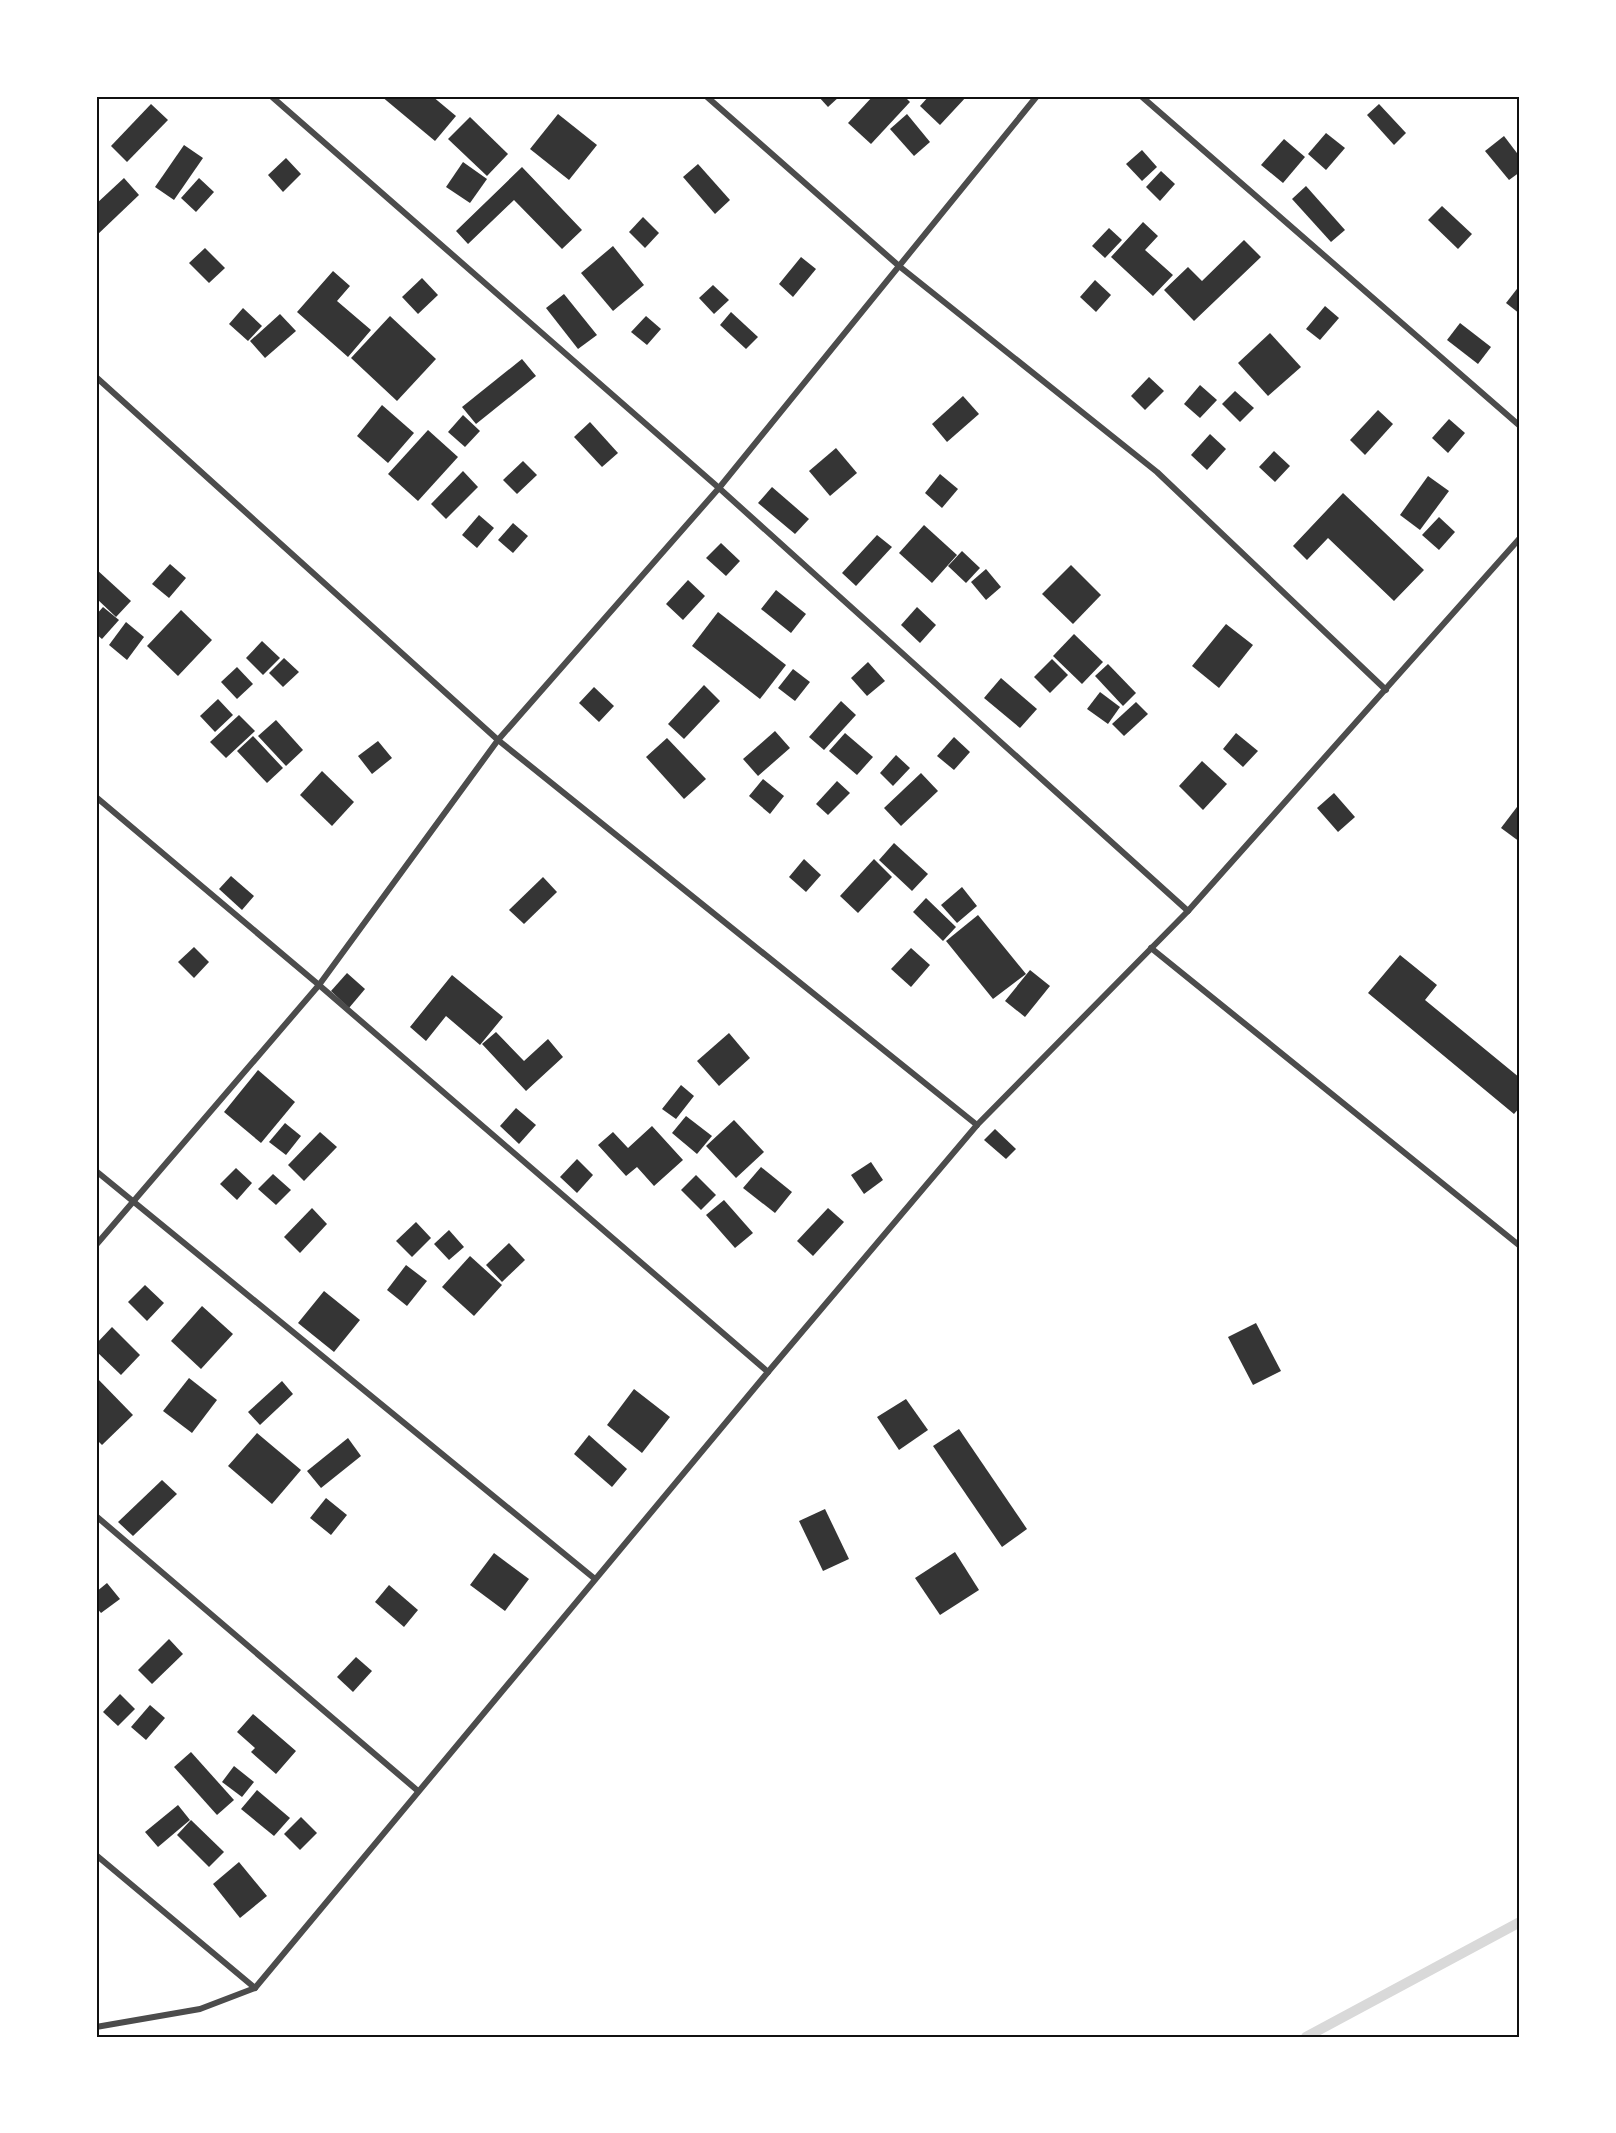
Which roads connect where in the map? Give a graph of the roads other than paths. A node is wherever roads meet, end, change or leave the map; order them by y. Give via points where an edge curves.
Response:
1 (271, 96) edge
2 (706, 96) edge
3 (1038, 96) edge
4 (1141, 96) edge
5 (899, 266) junction
6 (96, 377) edge
7 (1520, 426) edge
8 (719, 488) junction
9 (1520, 538) edge
10 (1386, 690) junction
11 (498, 740) junction
12 (96, 797) edge
13 (1188, 911) junction
14 (1151, 948) junction
15 (319, 985) junction
16 (976, 1125) junction
17 (96, 1171) edge
18 (134, 1203) junction
19 (96, 1245) edge
20 (1520, 1246) edge
21 (768, 1372) junction
22 (96, 1516) edge
23 (595, 1579) junction
24 (418, 1791) junction
25 (96, 1855) edge
26 (255, 1988) junction
27 (96, 2027) edge

1 - 8 street
2 - 5 street
3 - 5 street
4 - 7 street
5 - 8 street
5 - 10 street via 1157,472
6 - 11 street
8 - 11 street
8 - 13 street
9 - 10 street
10 - 13 street
11 - 15 street
11 - 16 street
12 - 15 street
13 - 14 street
14 - 16 street
14 - 20 street
15 - 18 street
15 - 21 street
16 - 21 street
17 - 18 street
18 - 19 street
18 - 23 street
21 - 23 street
22 - 24 street
23 - 24 street
24 - 26 street
25 - 26 street
26 - 27 street via 200,2009

